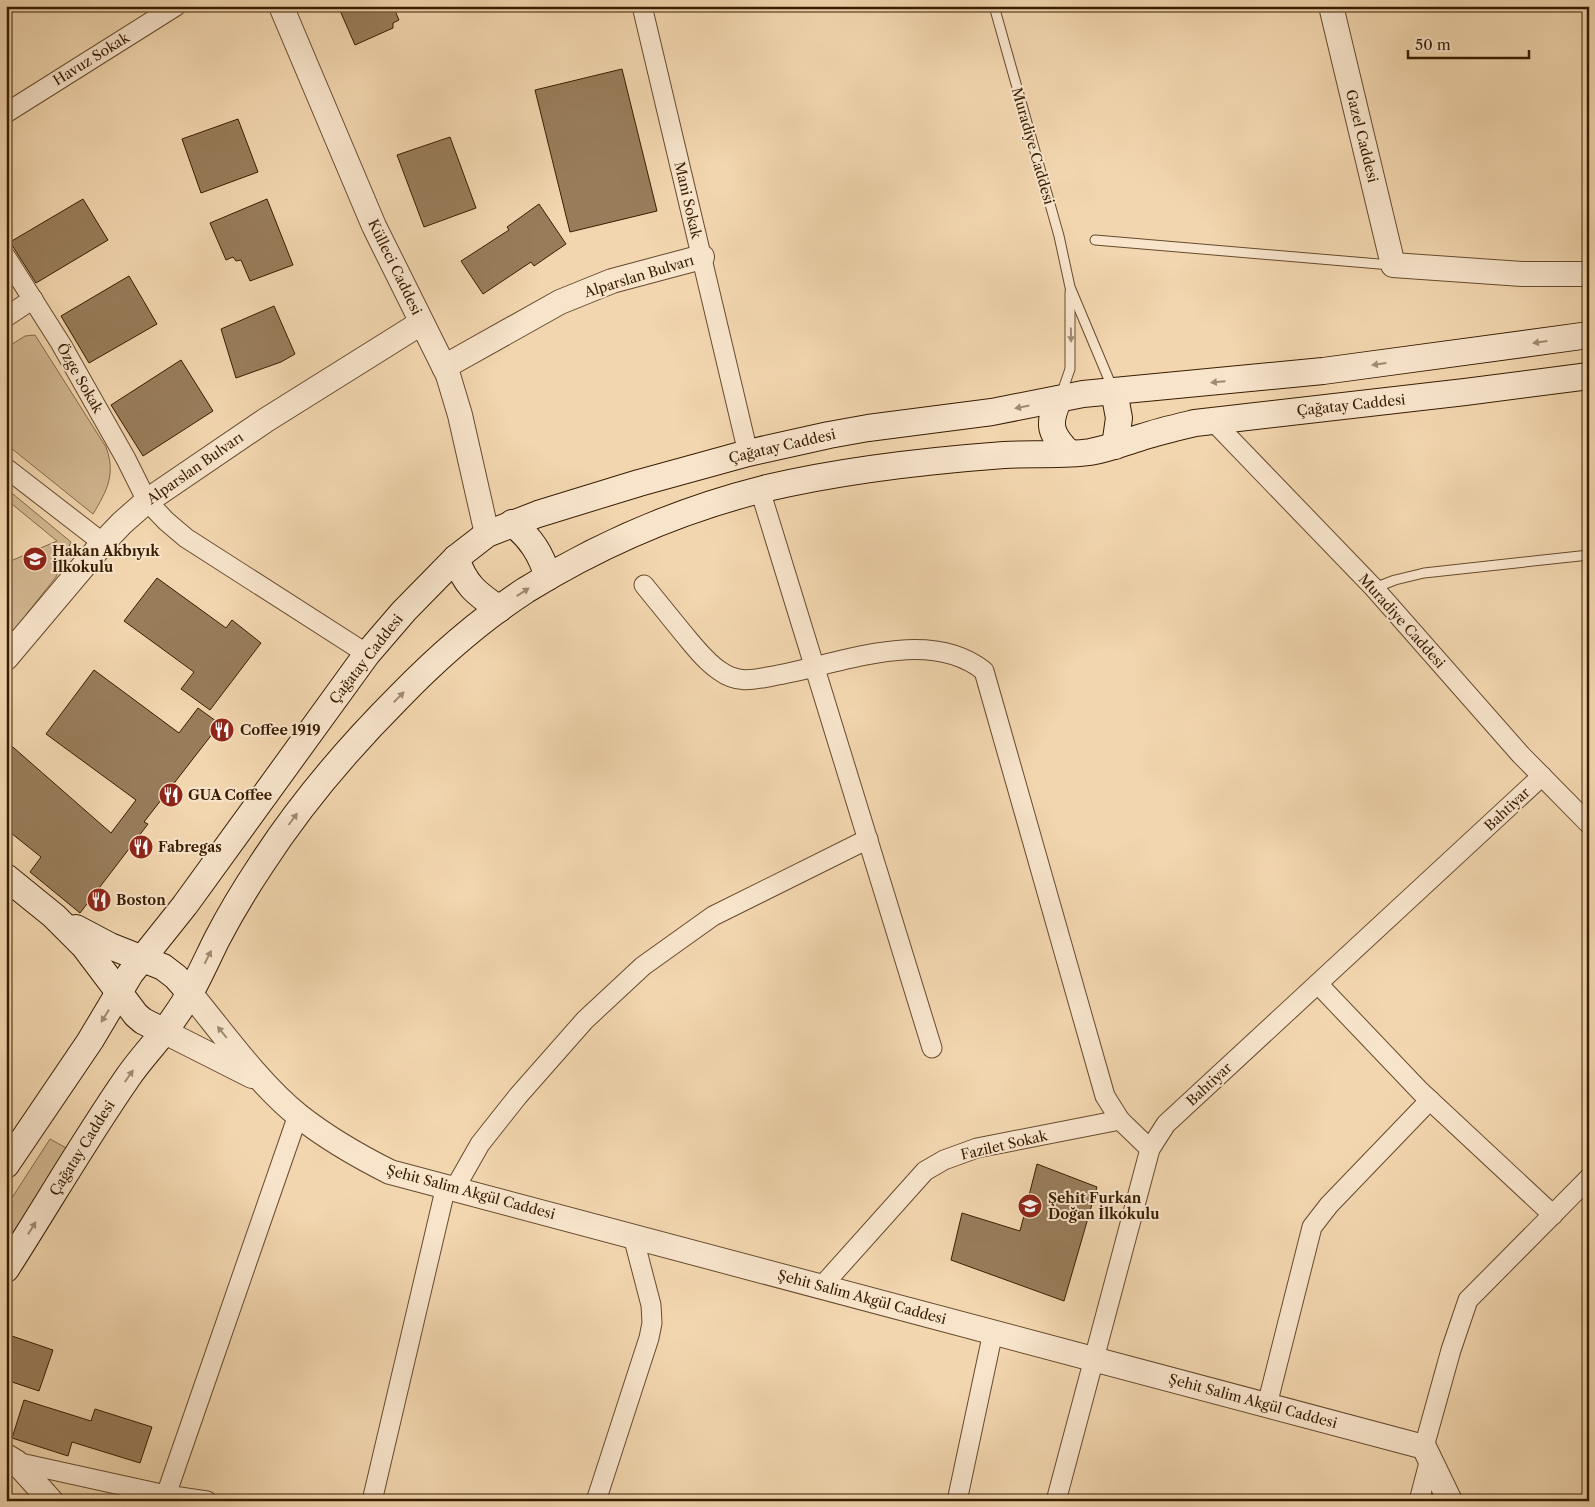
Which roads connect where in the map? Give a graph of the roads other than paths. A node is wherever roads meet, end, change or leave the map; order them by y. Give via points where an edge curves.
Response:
1 (176, 6) edge
2 (281, 6) edge
3 (642, 6) edge
4 (994, 6) edge
5 (1331, 6) edge
6 (6, 113) edge
7 (1095, 240) dead end
8 (702, 256) junction
9 (6, 257) edge
10 (1393, 265) junction
11 (1589, 274) edge
12 (1070, 286) junction
13 (33, 300) junction
14 (6, 318) edge
15 (421, 323) junction
16 (1589, 336) edge
17 (444, 367) junction
18 (1589, 376) edge
19 (1114, 391) junction
20 (1058, 399) junction
21 (1212, 420) junction
22 (1115, 446) junction
23 (748, 453) junction
24 (1069, 453) junction
25 (6, 468) edge
26 (760, 490) junction
27 (148, 501) junction
28 (512, 523) junction
29 (487, 534) junction
30 (102, 543) junction
31 (1589, 555) edge
32 (456, 558) junction
33 (548, 577) junction
34 (644, 586) dead end
35 (1374, 588) junction
36 (499, 609) junction
37 (10, 650) edge
38 (367, 654) junction
39 (815, 667) junction
40 (1542, 776) junction
41 (1589, 824) edge
42 (868, 839) junction
43 (6, 877) edge
44 (54, 916) junction
45 (141, 959) junction
46 (1318, 984) junction
47 (120, 992) junction
48 (190, 992) junction
49 (163, 1031) junction
50 (932, 1048) dead end
51 (265, 1082) junction
52 (1430, 1100) junction
53 (298, 1115) junction
54 (1120, 1120) junction
55 (1150, 1150) junction
56 (6, 1165) edge
57 (1589, 1178) edge
58 (450, 1187) junction
59 (1553, 1215) junction
60 (633, 1236) junction
61 (6, 1269) edge
62 (822, 1286) junction
63 (993, 1332) junction
64 (1094, 1358) junction
65 (1267, 1405) junction
66 (1427, 1453) junction
67 (11, 1459) edge
68 (166, 1495) junction
69 (51, 1501) edge
70 (207, 1501) edge
71 (372, 1501) edge
72 (596, 1501) edge
73 (957, 1501) edge
74 (1056, 1501) edge
75 (1419, 1501) edge
76 (1450, 1501) edge

1 - 6 street, Havuz Sokak
2 - 15 street, Külleci Caddesi via 374,226
3 - 8 street, Mani Sokak
4 - 12 lane, Muradiye Caddesi
5 - 10 street, Gazel Caddesi
7 - 10 lane
8 - 17 street, Alparslan Bulvarı via 612,281 560,302
8 - 23 street, Mani Sokak
9 - 13 street, Özge Sokak
10 - 11 street via 1522,274
12 - 19 lane, Muradiye Caddesi
12 -> 20 lane, Muradiye Caddesi via 1070,368
13 - 14 street
13 - 27 street, Özge Sokak
15 - 17 street, Külleci Caddesi
15 - 27 street, Alparslan Bulvarı via 266,420
16 -> 19 main road, Çağatay Caddesi via 1323,371
17 - 29 street, Külleci Caddesi via 460,415
18 - 21 main road, Çağatay Caddesi
19 - 20 main road, Çağatay Caddesi
19 - 22 main road via 1119,418
20 -> 23 main road, Çağatay Caddesi via 992,412 858,430
20 - 24 main road via 1051,421 1052,429
21 - 22 main road, Çağatay Caddesi via 1166,429
21 - 35 street, Muradiye Caddesi
22 - 24 main road, Çağatay Caddesi via 1093,452
23 - 28 main road, Çağatay Caddesi
24 - 26 main road, Çağatay Caddesi via 936,461 832,475
25 - 30 street
26 - 33 main road, Çağatay Caddesi via 622,538
26 - 39 street
27 - 30 street, Alparslan Bulvarı
27 - 38 street, Özge Sokak via 186,538
28 - 29 main road, Çağatay Caddesi
28 - 33 main road via 538,550
29 - 32 main road, Çağatay Caddesi
30 - 37 street, Alparslan Bulvarı
31 - 35 lane via 1424,573
32 - 36 main road via 465,580
32 - 38 main road, Çağatay Caddesi
36 -> 33 main road, Çağatay Caddesi
34 - 39 street via 720,672 743,681
35 - 40 street, Muradiye Caddesi
48 -> 36 main road, Çağatay Caddesi via 259,868 333,767 424,671
38 - 45 main road, Çağatay Caddesi via 185,905
39 - 42 street
39 - 54 street via 902,650 957,655 984,671 1105,1096
40 - 41 street, Muradiye Caddesi
40 - 46 street, Bahtiyar
42 - 50 street
42 - 58 street via 713,916 643,966 585,1020 518,1096
43 - 44 main road
44 - 45 main road
44 - 47 main road via 84,946
45 - 47 main road, Çağatay Caddesi
45 - 48 main road via 171,972
46 - 52 street
46 - 55 street, Bahtiyar via 1166,1124
47 - 49 main road via 136,1015
47 -> 56 main road, Çağatay Caddesi
48 - 49 main road, Çağatay Caddesi
51 -> 48 street, Şehit Salim Akgül Caddesi
49 - 51 street, Şehit Salim Akgül Caddesi
61 -> 49 main road, Çağatay Caddesi via 124,1082
51 - 53 street, Şehit Salim Akgül Caddesi
52 - 59 street
52 - 65 street via 1329,1205 1312,1227
53 - 58 street, Şehit Salim Akgül Caddesi via 350,1152 390,1172
53 - 68 street
54 - 55 street
54 - 62 street, Fazilet Sokak via 977,1148 944,1160 925,1171
55 - 64 street, Bahtiyar
57 - 59 street
58 - 60 street, Şehit Salim Akgül Caddesi
58 - 71 street
59 - 66 street via 1468,1300 1451,1350
60 - 62 street, Şehit Salim Akgül Caddesi
60 - 72 street via 651,1305 652,1323
62 - 63 street, Şehit Salim Akgül Caddesi
63 - 64 street, Şehit Salim Akgül Caddesi
63 - 73 street
64 - 65 street, Şehit Salim Akgül Caddesi
64 - 74 street, Bahtiyar
65 - 66 street, Şehit Salim Akgül Caddesi
66 - 75 street
66 - 76 street
67 - 68 street
67 - 69 street
68 - 70 street

